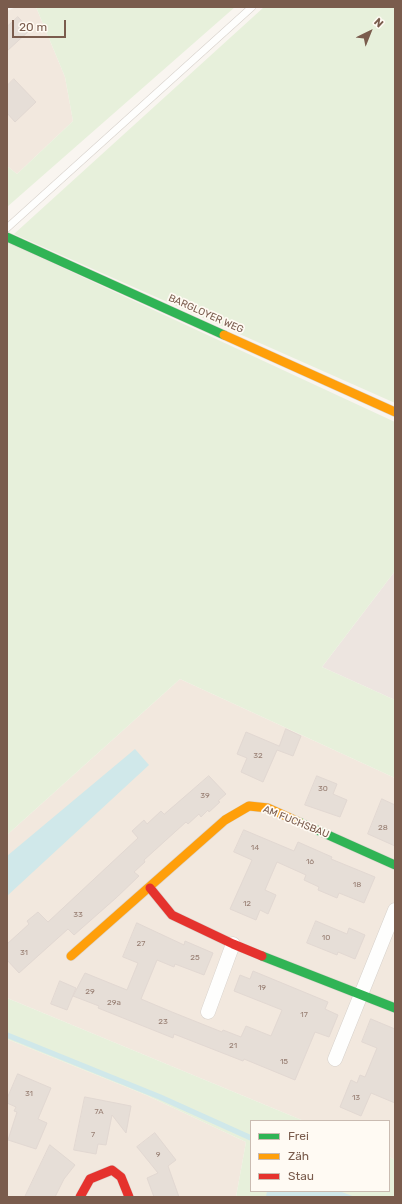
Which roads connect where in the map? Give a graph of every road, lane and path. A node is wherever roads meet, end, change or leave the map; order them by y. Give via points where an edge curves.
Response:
1 (252, 7) edge
2 (7, 228) edge
3 (7, 237) edge
4 (395, 412) edge
5 (395, 865) edge
6 (150, 888) junction
7 (395, 910) edge
8 (233, 944) junction
9 (71, 956) dead end
10 (361, 996) junction
11 (395, 1008) edge
12 (208, 1012) dead end
13 (335, 1058) dead end
14 (80, 1197) edge
15 (129, 1197) edge

1 - 2 lane
3 - 4 street, BARGLOYER WEG
5 - 6 street, AM FUCHSBAU via 268,808 249,806 225,820
6 - 8 street via 172,914
6 - 9 street, AM FUCHSBAU
7 - 10 street
8 - 10 street
8 - 12 street
10 - 11 street
10 - 13 street
14 - 15 street via 90,1179 112,1170 121,1177

